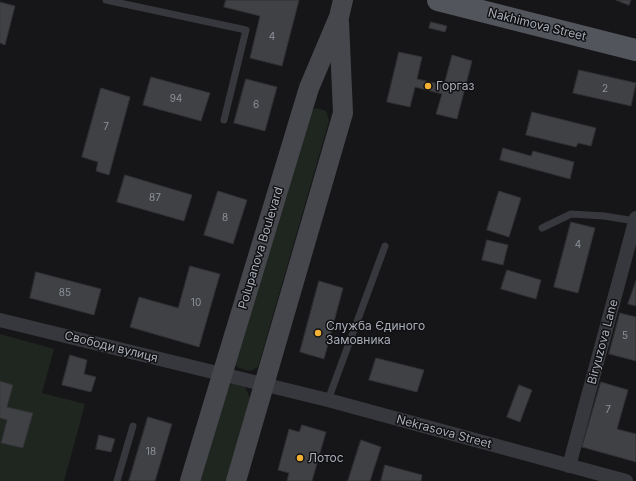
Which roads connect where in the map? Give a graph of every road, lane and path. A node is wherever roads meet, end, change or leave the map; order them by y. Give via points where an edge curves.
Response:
1 (106, 0) edge
2 (438, 0) edge
3 (341, 8) edge
4 (636, 50) edge
5 (224, 120) dead end
6 (636, 220) edge
7 (542, 228) dead end
8 (385, 246) dead end
9 (632, 251) edge
10 (0, 320) edge
11 (222, 375) junction
12 (263, 384) junction
13 (328, 400) junction
14 (133, 426) dead end
15 (569, 466) junction
16 (117, 481) edge
17 (190, 481) edge
18 (236, 481) edge
19 (626, 481) edge

1 - 5 lane via 246,30
2 - 4 main road, Nakhimova Street
3 - 11 street, Polupanova Boulevard via 309,88
3 - 12 street, Polupanova Boulevard via 343,113
6 - 7 lane via 571,214
6 - 9 street, Biryuzova Lane
8 - 13 lane
9 - 15 street, Biryuzova Lane
10 - 11 street, Свободи вулиця
11 - 12 street, Свободи вулиця
11 - 17 street, Polupanova Boulevard
12 - 13 street, Nekrasova Street
12 - 18 street, Polupanova Boulevard
13 - 15 street, Nekrasova Street
14 - 16 lane
15 - 19 street, Nekrasova Street

